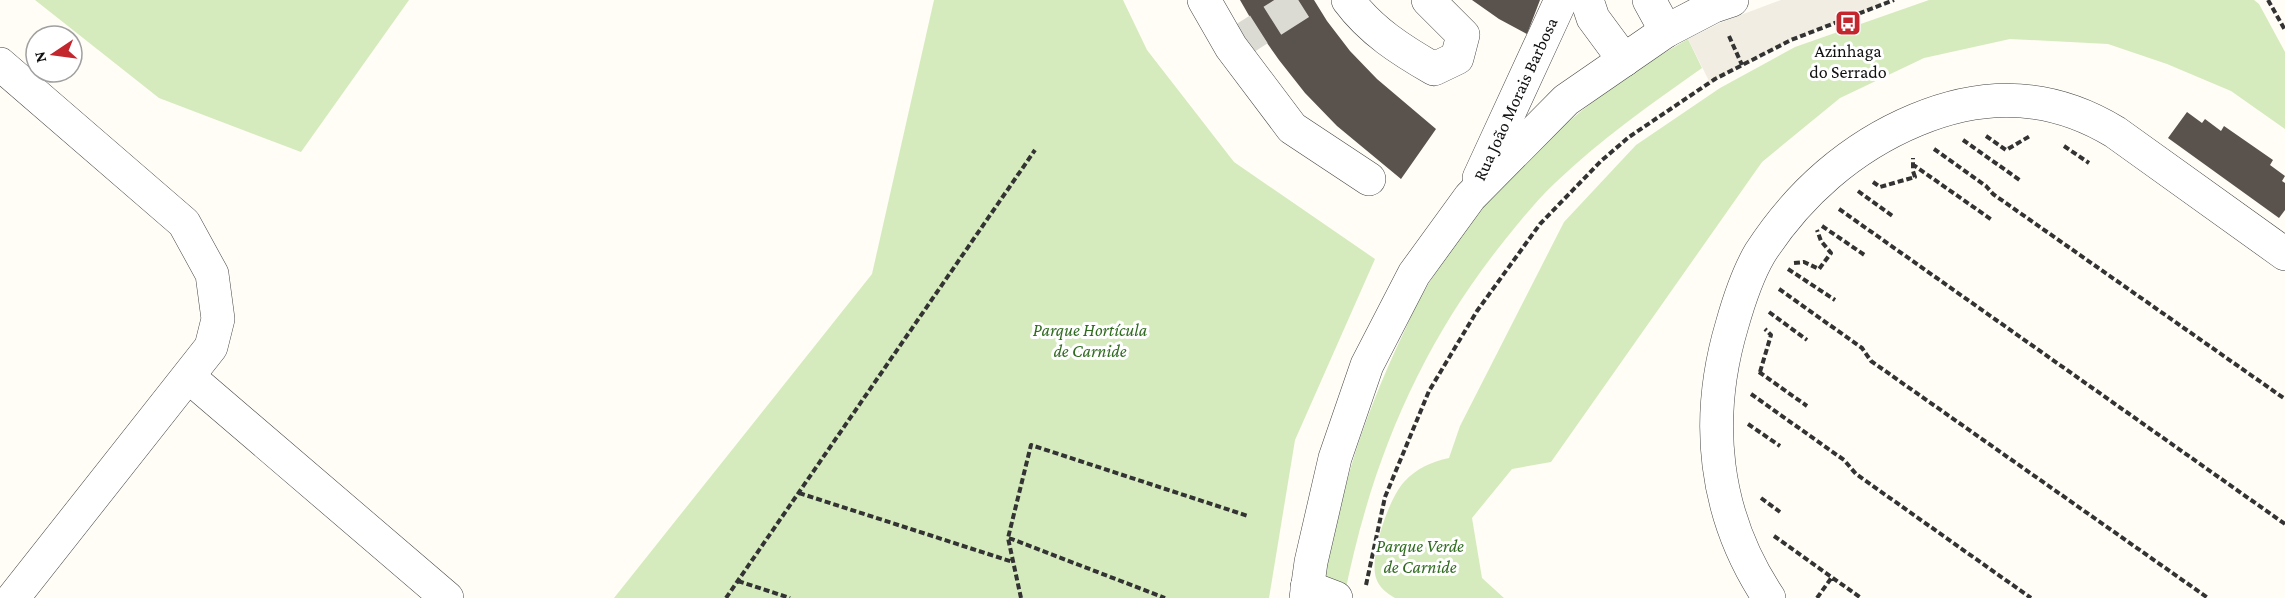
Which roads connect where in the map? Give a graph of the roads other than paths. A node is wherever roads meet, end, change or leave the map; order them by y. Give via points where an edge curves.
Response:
1 (1204, 0) edge
2 (1348, 0) edge
3 (1428, 0) edge
4 (1561, 0) edge
5 (1587, 0) edge
6 (1649, 0) edge
7 (1732, 0) edge
8 (1666, 31) junction
9 (1624, 60) junction
10 (0, 64) edge
11 (1369, 179) dead end
12 (1470, 197) junction
13 (2285, 254) edge
14 (189, 377) junction
15 (1329, 593) edge
16 (13, 598) edge
17 (447, 598) edge
18 (1768, 598) edge

1 - 11 street via 1231,47 1292,128
2 - 3 street via 1361,18 1396,47 1434,69 1457,58 1463,35
4 - 12 street, Rua João Morais Barbosa
5 - 9 street via 1593,18
6 - 8 street
7 - 8 street
8 - 9 street
9 - 12 street via 1566,100
10 - 14 street via 183,224 212,274 218,319 211,347
12 - 15 street via 1414,274 1367,365 1335,458 1311,562
13 - 18 street via 2115,132 2093,119 2052,105 1998,99 1951,107 1901,126 1849,157 1803,198 1760,254 1739,301 1720,373 1715,435 1724,490 1743,550
14 - 16 street
14 - 17 street

